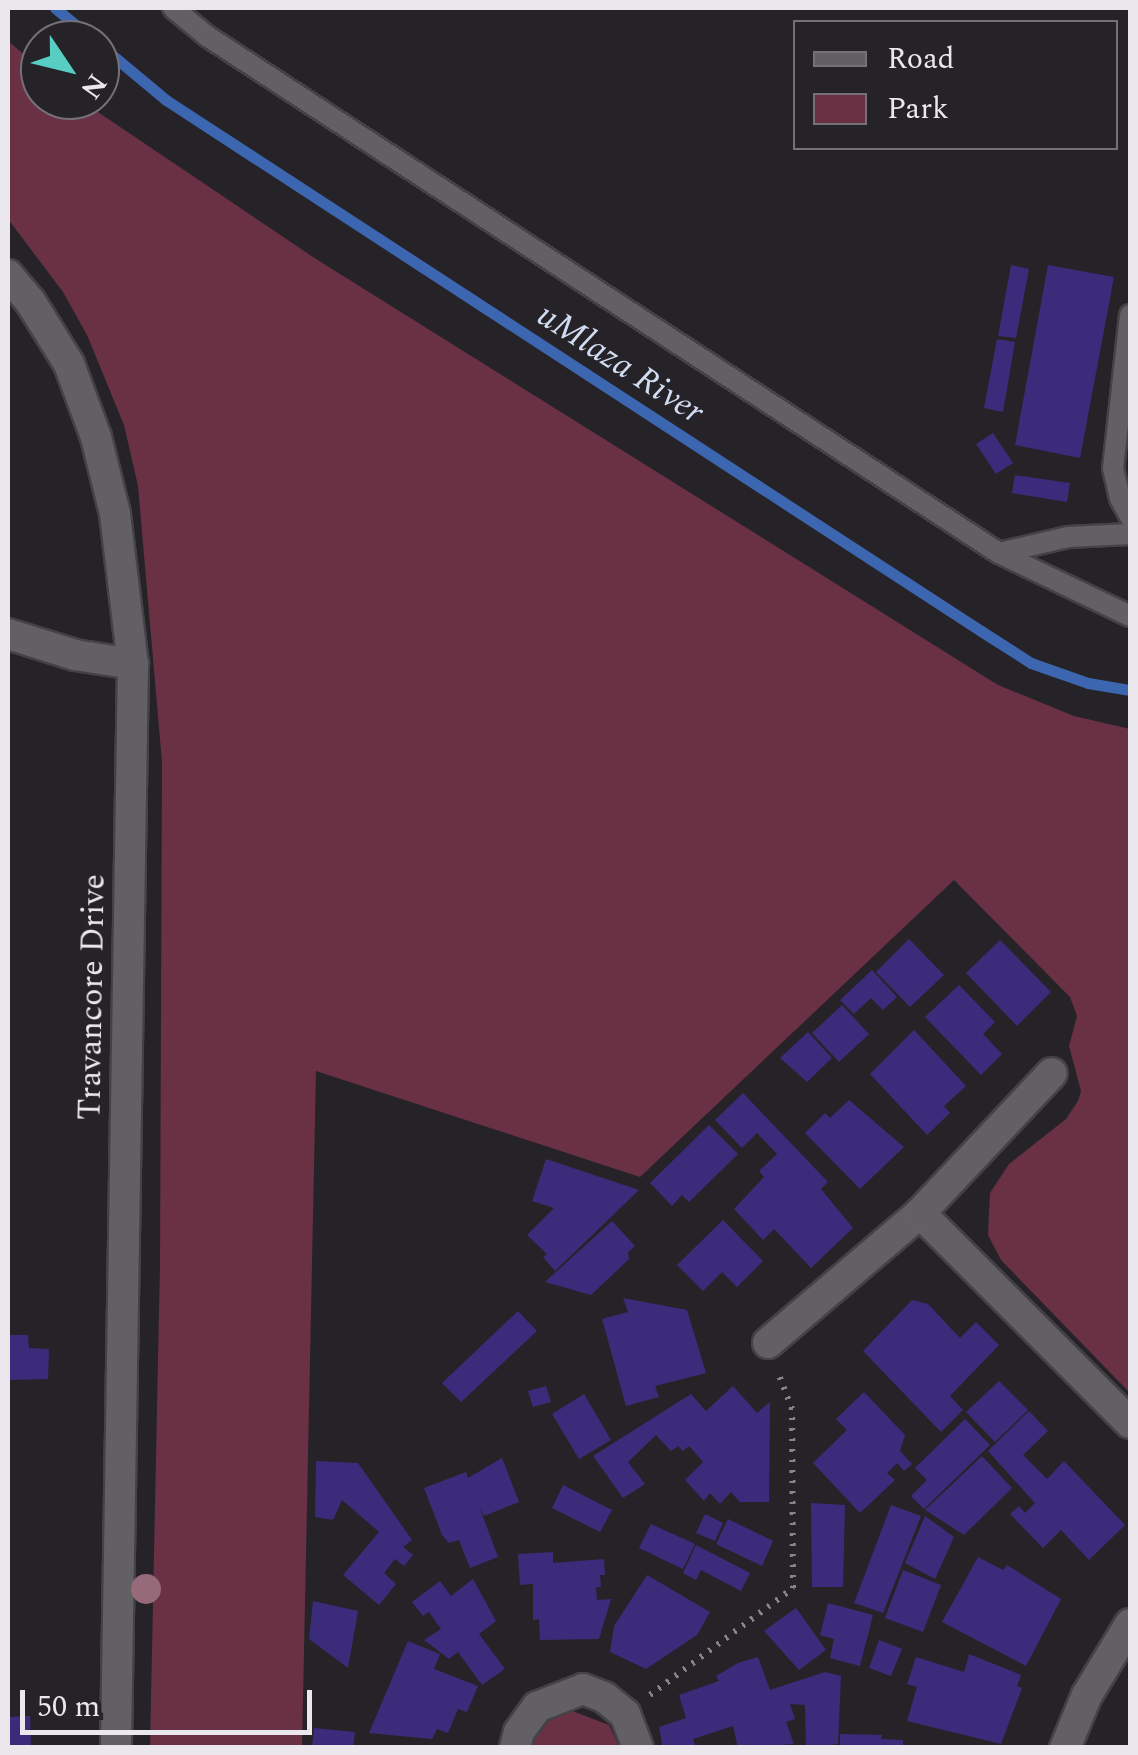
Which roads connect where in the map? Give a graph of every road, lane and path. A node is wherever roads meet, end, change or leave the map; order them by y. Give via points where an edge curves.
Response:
1 (173, 8) edge
2 (8, 275) edge
3 (1130, 314) edge
4 (1130, 516) edge
5 (1130, 534) edge
6 (999, 553) junction
7 (1130, 616) edge
8 (8, 634) edge
9 (134, 664) junction
10 (1052, 1073) dead end
11 (920, 1213) junction
12 (768, 1343) joint
13 (1130, 1423) edge
14 (1130, 1624) edge
15 (625, 1714) junction
16 (116, 1748) edge
17 (515, 1748) edge
18 (638, 1748) edge
19 (1065, 1748) edge

1 - 6 lane
2 - 9 street, Travancore Drive via 69,364 96,437 115,514
3 - 4 lane via 1113,468
5 - 6 lane via 1086,534
6 - 7 lane
8 - 9 street
9 - 16 street, Travancore Drive
10 - 11 street
11 - 12 street
11 - 13 street
12 - 15 path via 792,1409 792,1588
14 - 19 street via 1086,1695
15 - 17 street via 583,1689 538,1706 518,1732
15 - 18 street

